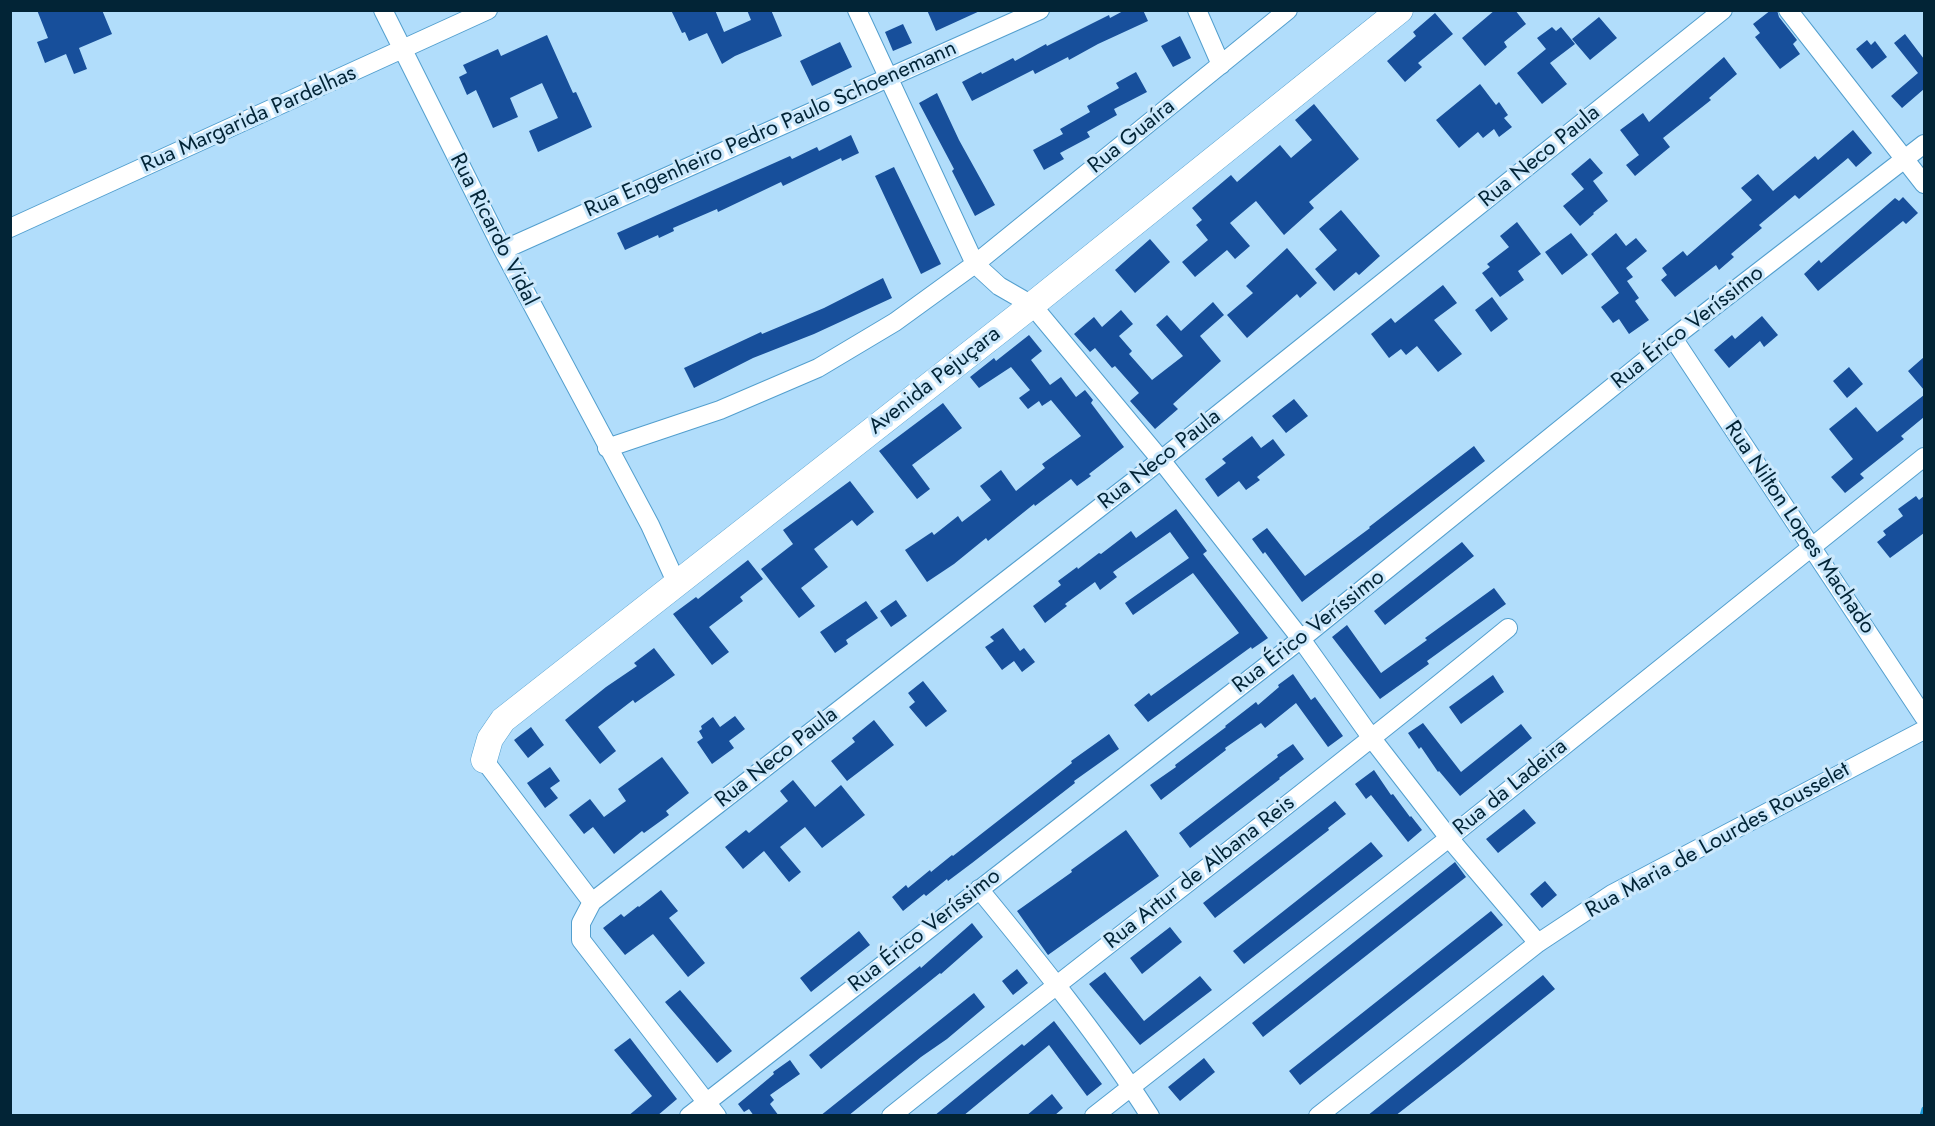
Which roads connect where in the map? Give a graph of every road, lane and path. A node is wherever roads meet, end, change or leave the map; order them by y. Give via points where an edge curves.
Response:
1 (383, 10) edge
2 (488, 10) edge
3 (856, 10) edge
4 (1040, 10) edge
5 (1197, 10) edge
6 (1288, 10) edge
7 (1400, 10) edge
8 (1723, 10) edge
9 (1788, 10) edge
10 (402, 51) junction
11 (1221, 65) junction
12 (888, 78) junction
13 (1924, 144) edge
14 (1905, 160) junction
15 (1924, 184) edge
16 (11, 226) edge
17 (502, 250) junction
18 (975, 264) junction
19 (1032, 305) junction
20 (1673, 338) junction
21 (608, 448) junction
22 (1924, 457) edge
23 (1161, 460) junction
24 (1812, 548) junction
25 (677, 584) junction
26 (1508, 628) dead end
27 (1301, 639) junction
28 (1924, 717) edge
29 (1924, 730) edge
30 (1373, 740) junction
31 (484, 760) joint
32 (1449, 838) junction
33 (979, 889) junction
34 (592, 902) junction
35 (1538, 943) junction
36 (1056, 984) junction
37 (1131, 1086) junction
38 (712, 1109) edge
39 (689, 1116) edge
40 (891, 1116) edge
41 (1094, 1116) edge
42 (1150, 1116) edge
43 (1318, 1116) edge

1 - 10 street, Rua Ricardo Vidal
2 - 10 street, Rua Margarida Pardelhas
3 - 12 street
4 - 12 street, Rua Engenheiro Pedro Paulo Schoenemann
5 - 11 street
6 - 11 street, Rua Guaíra
7 - 19 street, Avenida Pejuçara
8 - 23 street, Rua Neco Paula
9 - 14 street
10 - 16 street, Rua Margarida Pardelhas
10 - 17 street, Rua Ricardo Vidal
11 - 18 street, Rua Guaíra
12 - 17 street, Rua Engenheiro Pedro Paulo Schoenemann
12 - 18 street
13 - 14 street, Rua Érico Veríssimo
14 - 15 street
14 - 20 street, Rua Érico Veríssimo
17 - 21 street, Rua Ricardo Vidal
18 - 19 street via 999,286
18 - 21 street, Rua Guaíra via 895,322 818,368 720,410
19 - 23 street
19 - 25 street, Avenida Pejuçara
20 - 24 street, Rua Nilton Lopes Machado
20 - 27 street, Rua Érico Veríssimo
21 - 25 street, Rua Ricardo Vidal
22 - 24 street, Rua da Ladeira
23 - 27 street
23 - 34 street, Rua Neco Paula
24 - 28 street, Rua Nilton Lopes Machado
24 - 32 street, Rua da Ladeira
25 - 31 street, Avenida Pejuçara via 503,720 490,739
26 - 30 street, Rua Artur de Albana Reis
27 - 30 street
27 - 33 street, Rua Érico Veríssimo
29 - 35 street, Rua Maria de Lourdes Rousselet via 1612,894
30 - 32 street
30 - 36 street, Rua Artur de Albana Reis
31 - 34 street
32 - 35 street
32 - 37 street, Rua da Ladeira
33 - 36 street
33 - 38 street, Rua Érico Veríssimo
34 - 38 street via 581,923 581,940
35 - 43 street, Rua Maria de Lourdes Rousselet
36 - 37 street
36 - 40 street, Rua Artur de Albana Reis
37 - 41 street, Rua da Ladeira
37 - 42 street
38 - 39 street, Rua Érico Veríssimo

